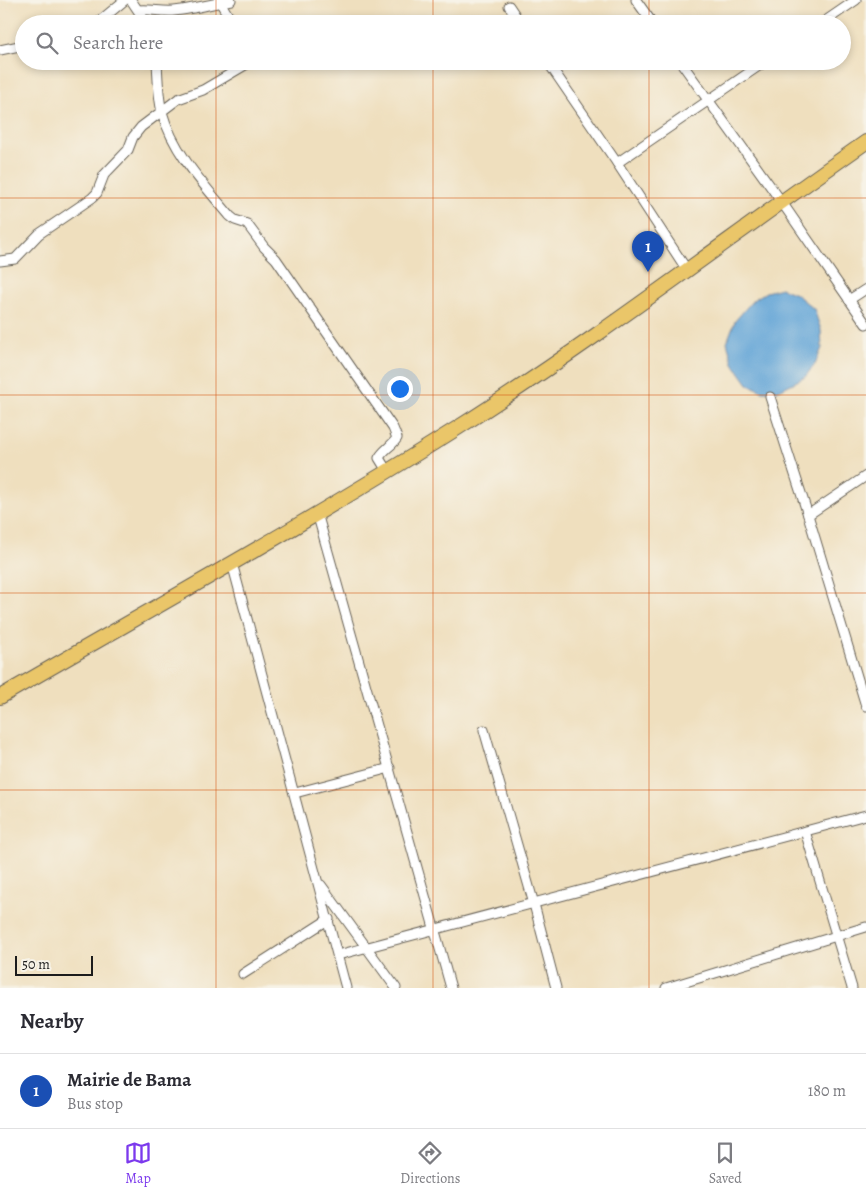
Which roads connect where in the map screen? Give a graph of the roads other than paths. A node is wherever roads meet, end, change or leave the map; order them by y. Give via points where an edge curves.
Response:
1 (125, 0) edge
2 (131, 0) edge
3 (231, 0) edge
4 (636, 0) edge
5 (856, 0) edge
6 (220, 1) edge
7 (509, 6) dead end
8 (139, 10) junction
9 (107, 15) edge
10 (142, 15) edge
11 (227, 15) edge
12 (515, 15) edge
13 (647, 15) edge
14 (834, 15) edge
15 (15, 47) edge
16 (0, 50) edge
17 (159, 70) edge
18 (237, 70) edge
19 (553, 70) edge
20 (686, 70) edge
21 (753, 70) edge
22 (708, 101) junction
23 (162, 112) junction
24 (866, 142) edge
25 (617, 163) junction
26 (781, 202) junction
27 (0, 261) edge
28 (687, 270) junction
29 (866, 289) edge
30 (849, 300) junction
31 (866, 324) edge
32 (770, 397) dead end
33 (387, 471) junction
34 (866, 476) edge
35 (317, 513) junction
36 (808, 515) junction
37 (232, 563) junction
38 (0, 697) edge
39 (866, 706) edge
40 (484, 730) dead end
41 (390, 768) junction
42 (294, 793) junction
43 (866, 815) edge
44 (805, 831) junction
45 (318, 881) junction
46 (534, 904) junction
47 (329, 920) junction
48 (866, 926) edge
49 (436, 930) junction
50 (836, 936) junction
51 (366, 948) junction
52 (338, 956) junction
53 (243, 974) dead end
54 (346, 988) edge
55 (396, 988) edge
56 (451, 988) edge
57 (556, 988) edge
58 (666, 988) edge
59 (852, 988) edge

1 - 9 street
2 - 8 street
3 - 6 street
4 - 13 street
5 - 14 street
6 - 8 street via 175,11
6 - 11 street
7 - 12 street
8 - 10 street
15 - 16 street
17 - 23 street
18 - 23 street via 203,90 178,99
19 - 25 street
20 - 22 street
21 - 22 street
22 - 25 street
22 - 26 street
23 - 27 street via 141,127 128,150 104,175 92,198 39,234 15,259
23 - 33 street via 174,142 187,162 230,216 247,224 276,258 393,428 398,438 379,458
24 - 26 main road
25 - 28 street
26 - 28 main road
26 - 30 street
28 - 33 main road via 572,352
29 - 30 street
30 - 31 street
32 - 36 street
33 - 35 main road
34 - 36 street
35 - 37 main road
35 - 41 street
36 - 39 street
37 - 38 main road
37 - 42 street
40 - 46 street
41 - 42 street
41 - 49 street
42 - 45 street
43 - 44 street
44 - 46 street
44 - 50 street
45 - 47 street
45 - 51 street
46 - 49 street
46 - 57 street
47 - 52 street
47 - 53 street
48 - 50 street
49 - 51 street
49 - 56 street
50 - 58 street
50 - 59 street
51 - 52 street
51 - 55 street
52 - 54 street

